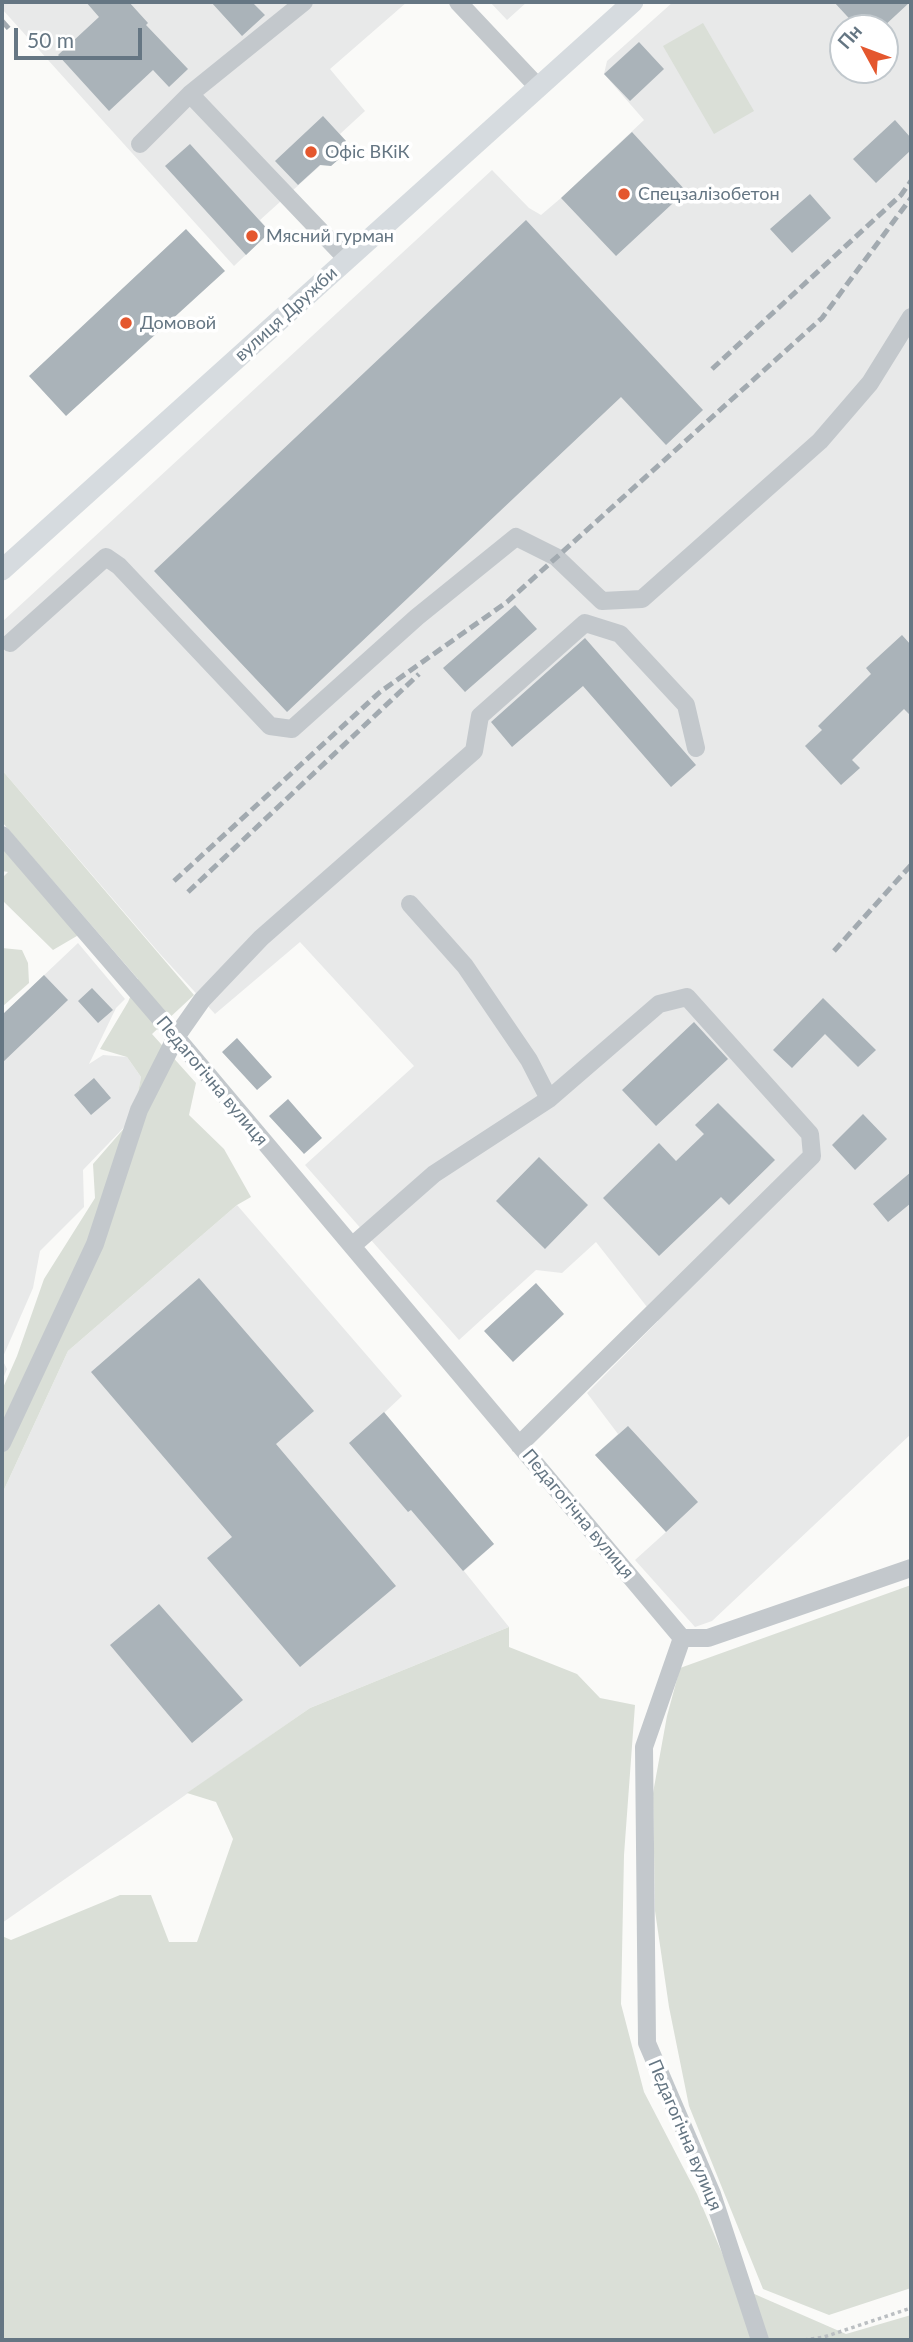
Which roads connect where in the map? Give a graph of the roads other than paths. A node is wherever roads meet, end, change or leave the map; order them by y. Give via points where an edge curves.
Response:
1 (304, 2) edge
2 (458, 2) edge
3 (633, 2) edge
4 (538, 87) junction
5 (190, 94) junction
6 (140, 144) dead end
7 (347, 259) junction
8 (911, 317) edge
9 (2, 570) edge
10 (10, 643) dead end
11 (696, 748) dead end
12 (2, 835) edge
13 (410, 904) dead end
14 (176, 1037) junction
15 (549, 1099) junction
16 (352, 1246) junction
17 (2, 1443) edge
18 (519, 1445) junction
19 (911, 1569) edge
20 (681, 1638) junction
21 (760, 2340) edge

1 - 5 street
2 - 4 street
3 - 4 main road, вулиця Дружби
4 - 7 main road, вулиця Дружби
5 - 6 street
5 - 7 street
7 - 9 main road, вулиця Дружби
8 - 10 street via 870,383 820,441 642,599 602,601 556,557 516,537 417,617 292,729 270,726 106,557
11 - 14 street via 686,705 620,634 585,623 480,716 474,751 261,938 202,1000
12 - 14 street, Педагогічна вулиця
13 - 15 street via 465,966 529,1060
14 - 16 street, Педагогічна вулиця
14 - 17 street via 139,1110 95,1244
15 - 16 street via 434,1174
15 - 18 street via 659,1004 687,997 810,1134 812,1156
16 - 18 street, Педагогічна вулиця
18 - 20 street, Педагогічна вулиця
19 - 20 street via 708,1638
20 - 21 street, Педагогічна вулиця via 644,1746 647,2043 712,2194

